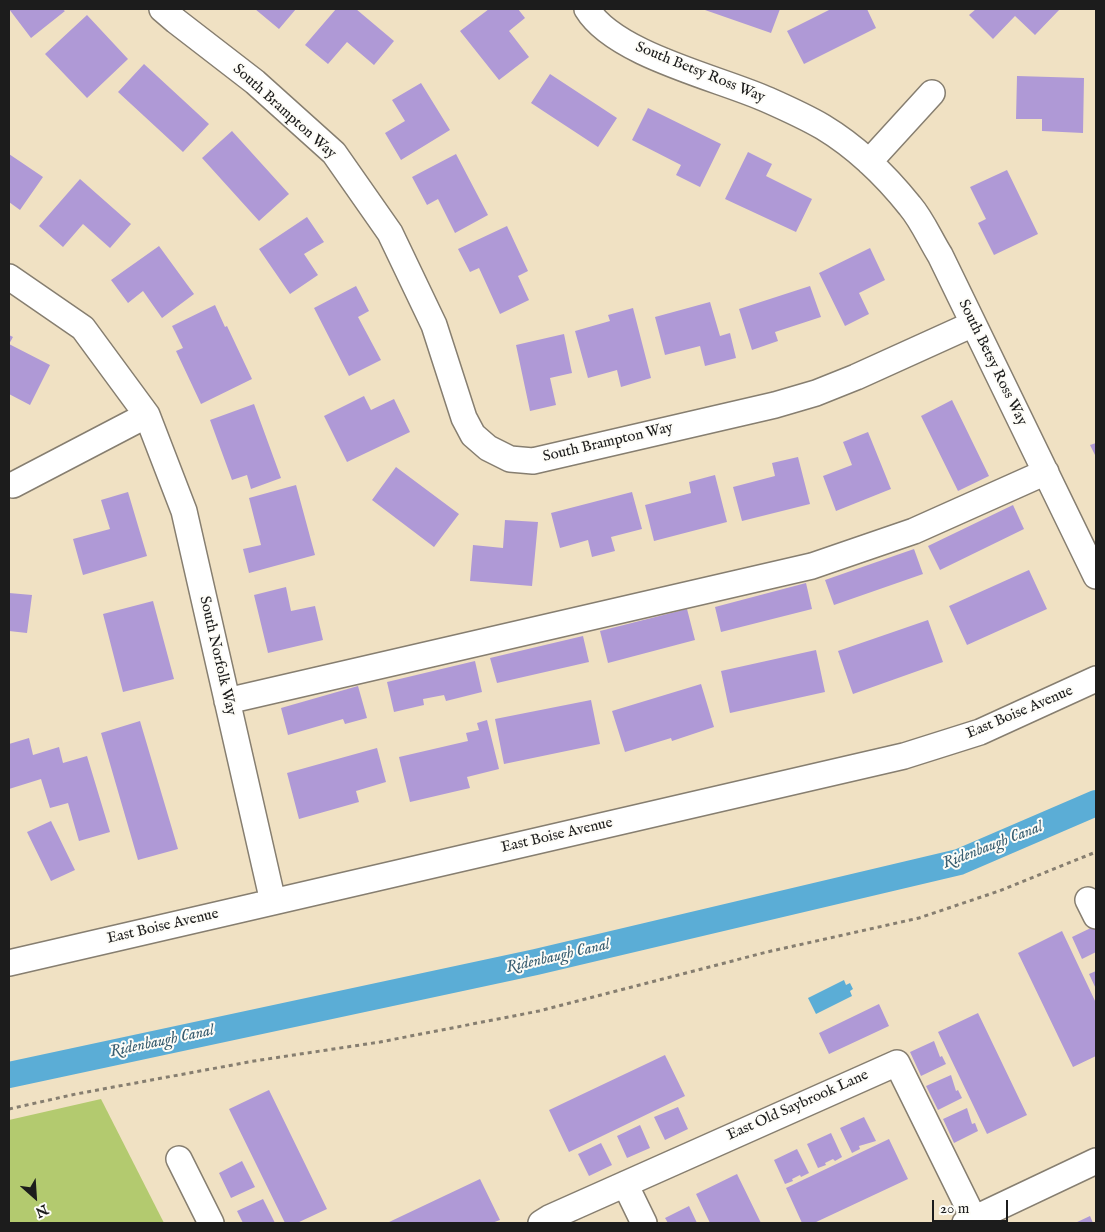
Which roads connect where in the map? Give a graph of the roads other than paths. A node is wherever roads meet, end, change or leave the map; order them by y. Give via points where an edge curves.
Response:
1 (162, 9) edge
2 (587, 9) edge
3 (932, 93) dead end
4 (869, 162) junction
5 (9, 277) edge
6 (972, 324) junction
7 (147, 415) junction
8 (1046, 472) junction
9 (13, 485) dead end
10 (1096, 576) edge
11 (1096, 679) edge
12 (227, 701) junction
13 (273, 902) junction
14 (9, 961) edge
15 (179, 1160) dead end
16 (1096, 1160) edge
17 (626, 1184) junction
18 (984, 1219) edge
19 (211, 1223) edge
20 (541, 1223) edge
21 (644, 1223) edge

1 - 6 street, South Brampton Way via 255,82 334,153 390,233 434,324 464,418 473,434 488,448 510,458 533,460 775,405 856,377
2 - 4 street, South Betsy Ross Way via 613,35 649,54 768,100 823,127
3 - 4 street
4 - 6 street, South Betsy Ross Way via 911,207 940,255
5 - 7 street, South Norfolk Way via 83,328
6 - 8 street, South Betsy Ross Way
7 - 9 street
7 - 12 street, South Norfolk Way via 184,511
8 - 10 street, South Betsy Ross Way
8 - 12 street via 914,531 812,566
11 - 13 street, East Boise Avenue via 980,732 904,756
12 - 13 street, South Norfolk Way
13 - 14 street, East Boise Avenue
15 - 19 street
16 - 18 street
17 - 18 street, East Old Saybrook Lane via 896,1062
17 - 20 street, East Old Saybrook Lane
17 - 21 street

